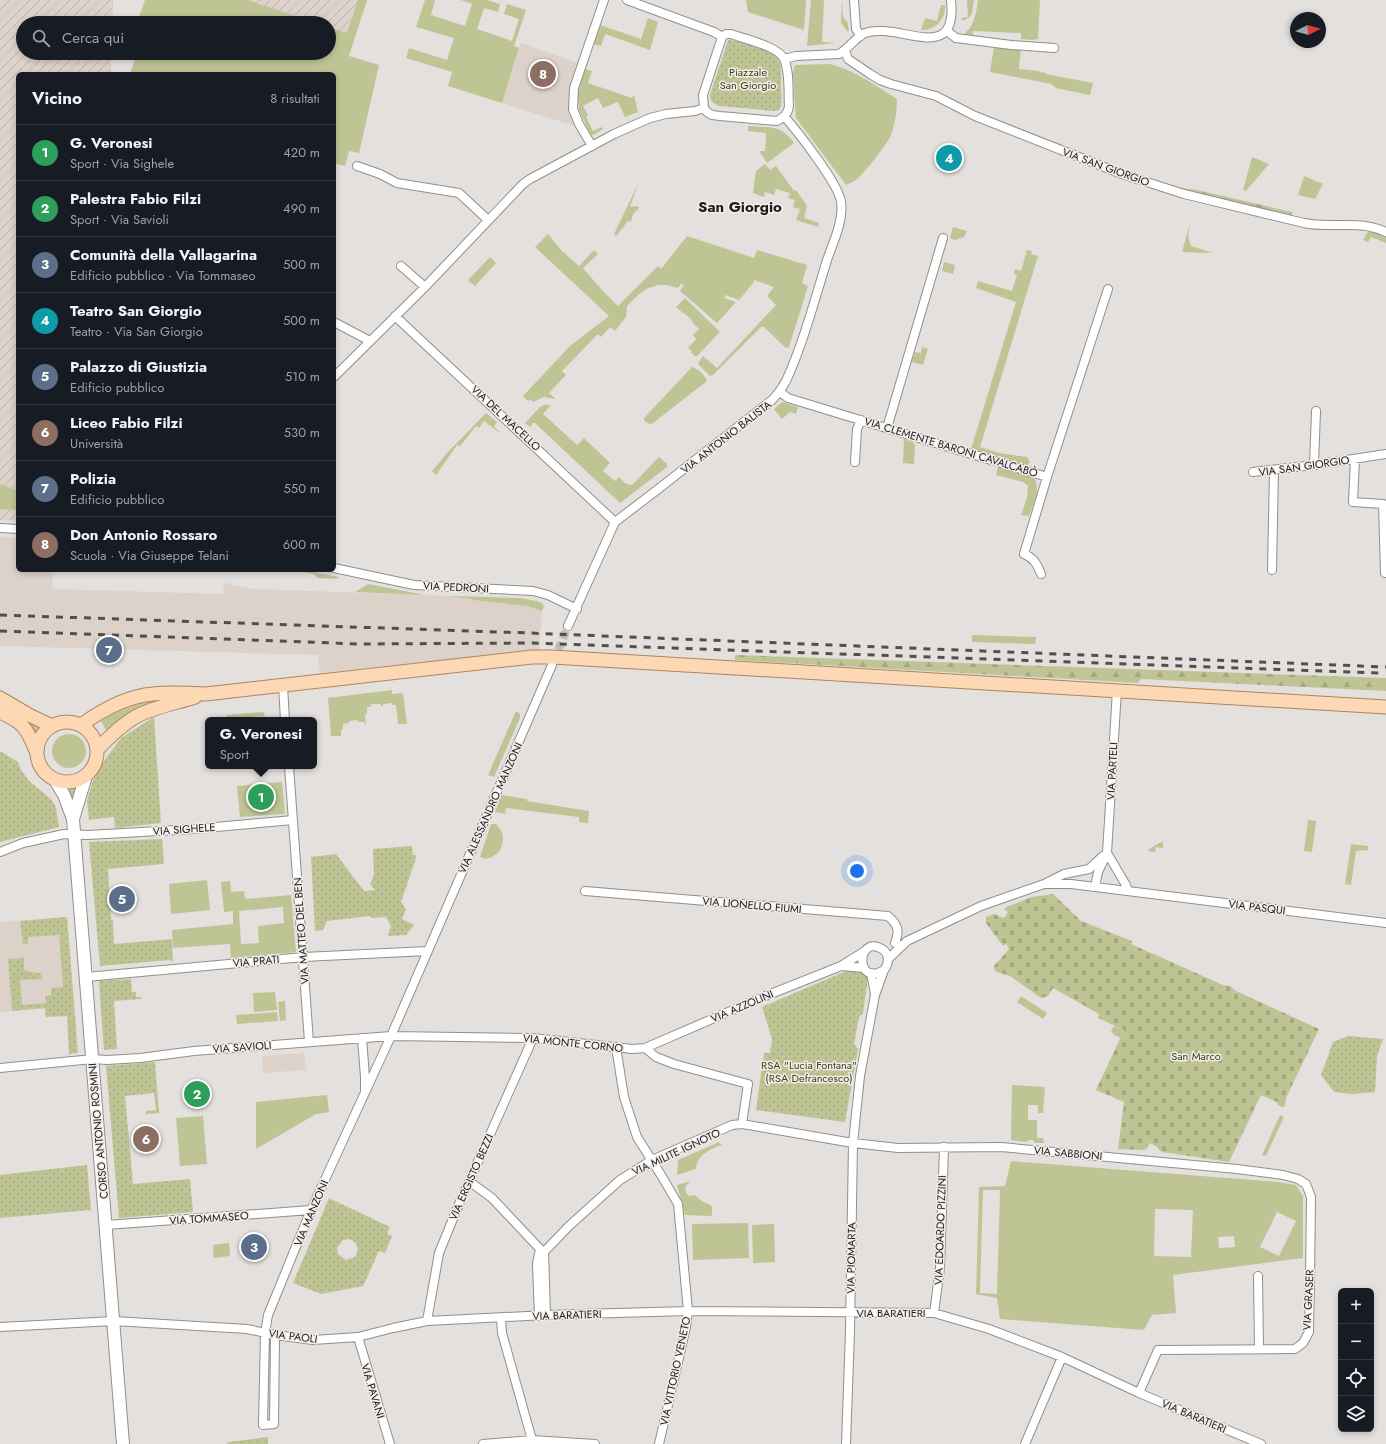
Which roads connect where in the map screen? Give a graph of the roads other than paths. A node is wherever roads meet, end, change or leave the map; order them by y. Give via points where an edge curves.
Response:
1 (604, 0) edge
2 (627, 0) edge
3 (854, 0) edge
4 (951, 0) edge
5 (948, 30) junction
6 (861, 36) junction
7 (722, 37) junction
8 (1054, 48) dead end
9 (845, 51) junction
10 (784, 59) junction
11 (704, 108) junction
12 (784, 116) junction
13 (592, 146) junction
14 (357, 166) dead end
15 (488, 220) junction
16 (1386, 232) edge
17 (944, 238) dead end
18 (401, 266) dead end
19 (425, 287) junction
20 (1108, 289) dead end
21 (395, 316) junction
22 (336, 323) edge
23 (370, 341) junction
24 (336, 375) edge
25 (780, 392) junction
26 (1316, 411) dead end
27 (861, 420) junction
28 (887, 428) junction
29 (1386, 454) edge
30 (1355, 459) junction
31 (855, 462) dead end
32 (1314, 465) junction
33 (1274, 470) junction
34 (1253, 472) dead end
35 (1047, 477) junction
36 (615, 522) junction
37 (0, 528) edge
38 (16, 529) edge
39 (336, 568) edge
40 (1272, 570) dead end
41 (1386, 573) edge
42 (1041, 574) dead end
43 (577, 610) junction
44 (568, 626) tunnel mouth
45 (552, 665) tunnel mouth
46 (283, 686) junction
47 (1117, 690) junction
48 (206, 694) junction
49 (0, 698) edge
50 (1386, 707) edge
51 (0, 712) edge
52 (285, 717) edge
53 (81, 725) junction
54 (52, 726) junction
55 (97, 750) junction
56 (37, 753) junction
57 (289, 769) edge
58 (86, 776) junction
59 (55, 780) junction
60 (73, 819) junction
61 (292, 820) junction
62 (75, 833) junction
63 (0, 852) edge
64 (1107, 853) junction
65 (1044, 884) junction
66 (1095, 887) junction
67 (585, 891) dead end
68 (1128, 891) junction
69 (1386, 923) edge
70 (907, 941) junction
71 (895, 943) junction
72 (877, 947) junction
73 (427, 951) junction
74 (865, 951) junction
75 (304, 957) junction
76 (888, 958) junction
77 (841, 966) junction
78 (864, 968) junction
79 (884, 970) junction
80 (871, 973) junction
81 (86, 977) junction
82 (875, 995) junction
83 (391, 1036) junction
84 (362, 1038) junction
85 (533, 1038) junction
86 (309, 1042) junction
87 (616, 1047) junction
88 (645, 1048) junction
89 (93, 1059) junction
90 (0, 1068) edge
91 (364, 1096) junction
92 (742, 1124) junction
93 (853, 1143) junction
94 (944, 1147) junction
95 (652, 1160) junction
96 (1283, 1175) joint
97 (470, 1182) junction
98 (311, 1210) junction
99 (106, 1226) junction
100 (542, 1251) junction
101 (1258, 1276) dead end
102 (688, 1311) junction
103 (850, 1313) junction
104 (934, 1313) junction
105 (542, 1316) junction
106 (498, 1318) junction
107 (114, 1321) junction
108 (427, 1321) junction
109 (0, 1327) edge
110 (265, 1333) junction
111 (275, 1335) junction
112 (358, 1337) junction
113 (1259, 1350) junction
114 (1062, 1357) junction
115 (1139, 1393) junction
116 (532, 1440) junction
117 (123, 1444) edge
118 (390, 1444) edge
119 (483, 1444) edge
120 (595, 1444) edge
121 (659, 1444) edge
122 (846, 1444) edge
123 (1025, 1444) edge
124 (1261, 1444) edge

1 - 13 street via 574,88 573,108
2 - 7 street
3 - 6 street via 856,29
4 - 5 street via 953,12
5 - 6 street via 937,37 929,38 880,30
5 - 8 street via 956,38
6 - 9 street
7 - 10 street via 731,34 770,48 780,53
7 - 11 street via 702,95
9 - 10 street via 839,54
9 - 16 street, VIA SAN GIORGIO via 848,59 880,80 936,96 975,116 1122,174 1184,194 1304,223 1322,226 1362,225
10 - 12 street via 789,106
11 - 12 street via 712,115 720,116 777,120
11 - 13 street via 650,118
12 - 25 street, VIA ANTONIO BALISTA via 833,182 842,208 792,367
13 - 15 street via 530,179
14 - 15 street via 397,182 458,193
15 - 19 street
17 - 28 street
18 - 19 street
19 - 21 street
20 - 35 street
21 - 23 street
21 - 36 street, VIA DEL MACELLO
22 - 23 street
23 - 24 street
25 - 27 street, VIA CLEMENTE BARONI CAVALCABÒ via 788,398
25 - 36 street, VIA ANTONIO BALISTA via 764,408
26 - 32 street
27 - 28 street, VIA CLEMENTE BARONI CAVALCABÒ
27 - 31 street via 857,429
28 - 35 street, VIA CLEMENTE BARONI CAVALCABÒ
29 - 30 street, VIA SAN GIORGIO
30 - 32 street, VIA SAN GIORGIO
30 - 41 street, VIA SAN GIORGIO via 1353,502 1383,504
32 - 33 street, VIA SAN GIORGIO
33 - 34 street, VIA SAN GIORGIO
33 - 40 street
35 - 42 street, VIA CLEMENTE BARONI CAVALCABÒ via 1024,554 1032,557
36 - 43 street, VIA ANTONIO BALISTA
37 - 38 street
39 - 43 street, VIA PEDRONI via 414,585 532,591 548,595
43 - 44 street, VIA ANTONIO BALISTA
45 - 73 street, VIA ALESSANDRO MANZONI
46 - 47 main road via 552,656
46 - 48 main road
46 - 52 street
47 - 50 main road
47 - 64 street, VIA PARTELI
48 - 53 main road via 159,693 134,697
48 - 55 main road via 139,715 122,726
49 - 54 main road
51 - 56 main road via 25,727
53 - 54 main road via 67,722
53 - 55 main road via 89,731
54 - 56 main road via 41,737
55 - 58 main road via 94,764
56 - 59 main road via 42,769
57 - 61 street, VIA MATTEO DEL BEN
58 - 59 main road via 71,782
58 - 60 main road
59 - 60 main road
60 - 62 main road, CORSO ANTONIO ROSMINI
61 - 62 street, VIA SIGHELE via 194,829
61 - 75 street, VIA MATTEO DEL BEN
62 - 63 street, VIA SIGHELE via 23,843
62 - 81 main road, CORSO ANTONIO ROSMINI
64 - 65 street via 1089,869 1064,874
64 - 66 street, VIA PARTELI via 1098,872
64 - 68 street
65 - 66 street
65 - 70 street via 981,906
66 - 68 street
67 - 71 street, VIA LIONELLO FIUMI via 888,916 896,924 898,936
68 - 69 street, VIA PASQUI
70 - 71 street
70 - 76 street
71 - 72 street
72 - 74 street
72 - 76 street via 885,951
73 - 75 street, VIA PRATI
73 - 83 street, VIA MANZONI
74 - 77 street, VIA AZZOLINI
74 - 78 street via 862,959
75 - 81 street, VIA PRATI
75 - 86 street, VIA MATTEO DEL BEN
76 - 79 street
77 - 78 street, VIA AZZOLINI
77 - 88 street, VIA AZZOLINI
78 - 80 street
79 - 80 street via 880,973
79 - 82 street
80 - 82 street
81 - 89 main road, CORSO ANTONIO ROSMINI
82 - 93 street via 860,1076
83 - 84 street, VIA SAVIOLI
83 - 85 street, VIA MONTE CORNO
83 - 91 street, VIA MANZONI
84 - 86 street, VIA SAVIOLI
84 - 91 street, VIA MANZONI
85 - 87 street, VIA MONTE CORNO
85 - 97 street, VIA ERGISTO BEZZI
86 - 89 street, VIA SAVIOLI via 140,1058
87 - 88 street, VIA MONTE CORNO
87 - 95 street, VIA VITTORIO VENETO via 624,1097 637,1137
88 - 92 street via 656,1057 674,1064 748,1084
89 - 90 street, VIA SAVIOLI
89 - 99 main road, CORSO ANTONIO ROSMINI
91 - 98 street, VIA MANZONI
92 - 93 street, VIA SABBIONI
92 - 95 street, VIA MILITE IGNOTO via 732,1125
93 - 94 street, VIA SABBIONI via 898,1148
93 - 103 street, VIA PIOMARTA
94 - 96 street, VIA SABBIONI via 1001,1147
94 - 104 street, VIA EDOARDO PIZZINI via 940,1268
95 - 100 street, VIA MILITE IGNOTO via 620,1180
95 - 102 street, VIA VITTORIO VENETO via 678,1204
96 - 113 street, VIA GRASER via 1306,1184 1311,1197 1309,1332 1303,1343 1295,1349
97 - 100 street via 492,1198
97 - 108 street, VIA ERGISTO BEZZI via 439,1253
98 - 99 street, VIA TOMMASEO
98 - 110 street, VIA MANZONI via 268,1315
99 - 107 main road, CORSO ANTONIO ROSMINI
100 - 105 street via 537,1264
101 - 113 street
102 - 103 street, VIA BARATIERI
102 - 105 street, VIA BARATIERI
102 - 121 street, VIA VITTORIO VENETO
103 - 104 street, VIA BARATIERI
103 - 122 street, VIA PIOMARTA
104 - 114 street, VIA BARATIERI via 989,1329
105 - 106 street, VIA BARATIERI
106 - 108 street, VIA PAOLI
106 - 116 street
107 - 109 street, VIA PAOLI
107 - 110 street, VIA PAOLI via 247,1329
107 - 117 main road, CORSO ANTONIO ROSMINI
108 - 112 street, VIA PAOLI
110 - 111 street, VIA PAOLI
110 - 111 street, VIA MANZONI via 263,1425 274,1424
111 - 112 street, VIA PAOLI via 313,1340
112 - 118 street, VIA PAVANI
113 - 115 street, VIA GRASER via 1158,1350
114 - 115 street, VIA BARATIERI
114 - 123 street
115 - 124 street, VIA BARATIERI
116 - 119 street
116 - 120 street

